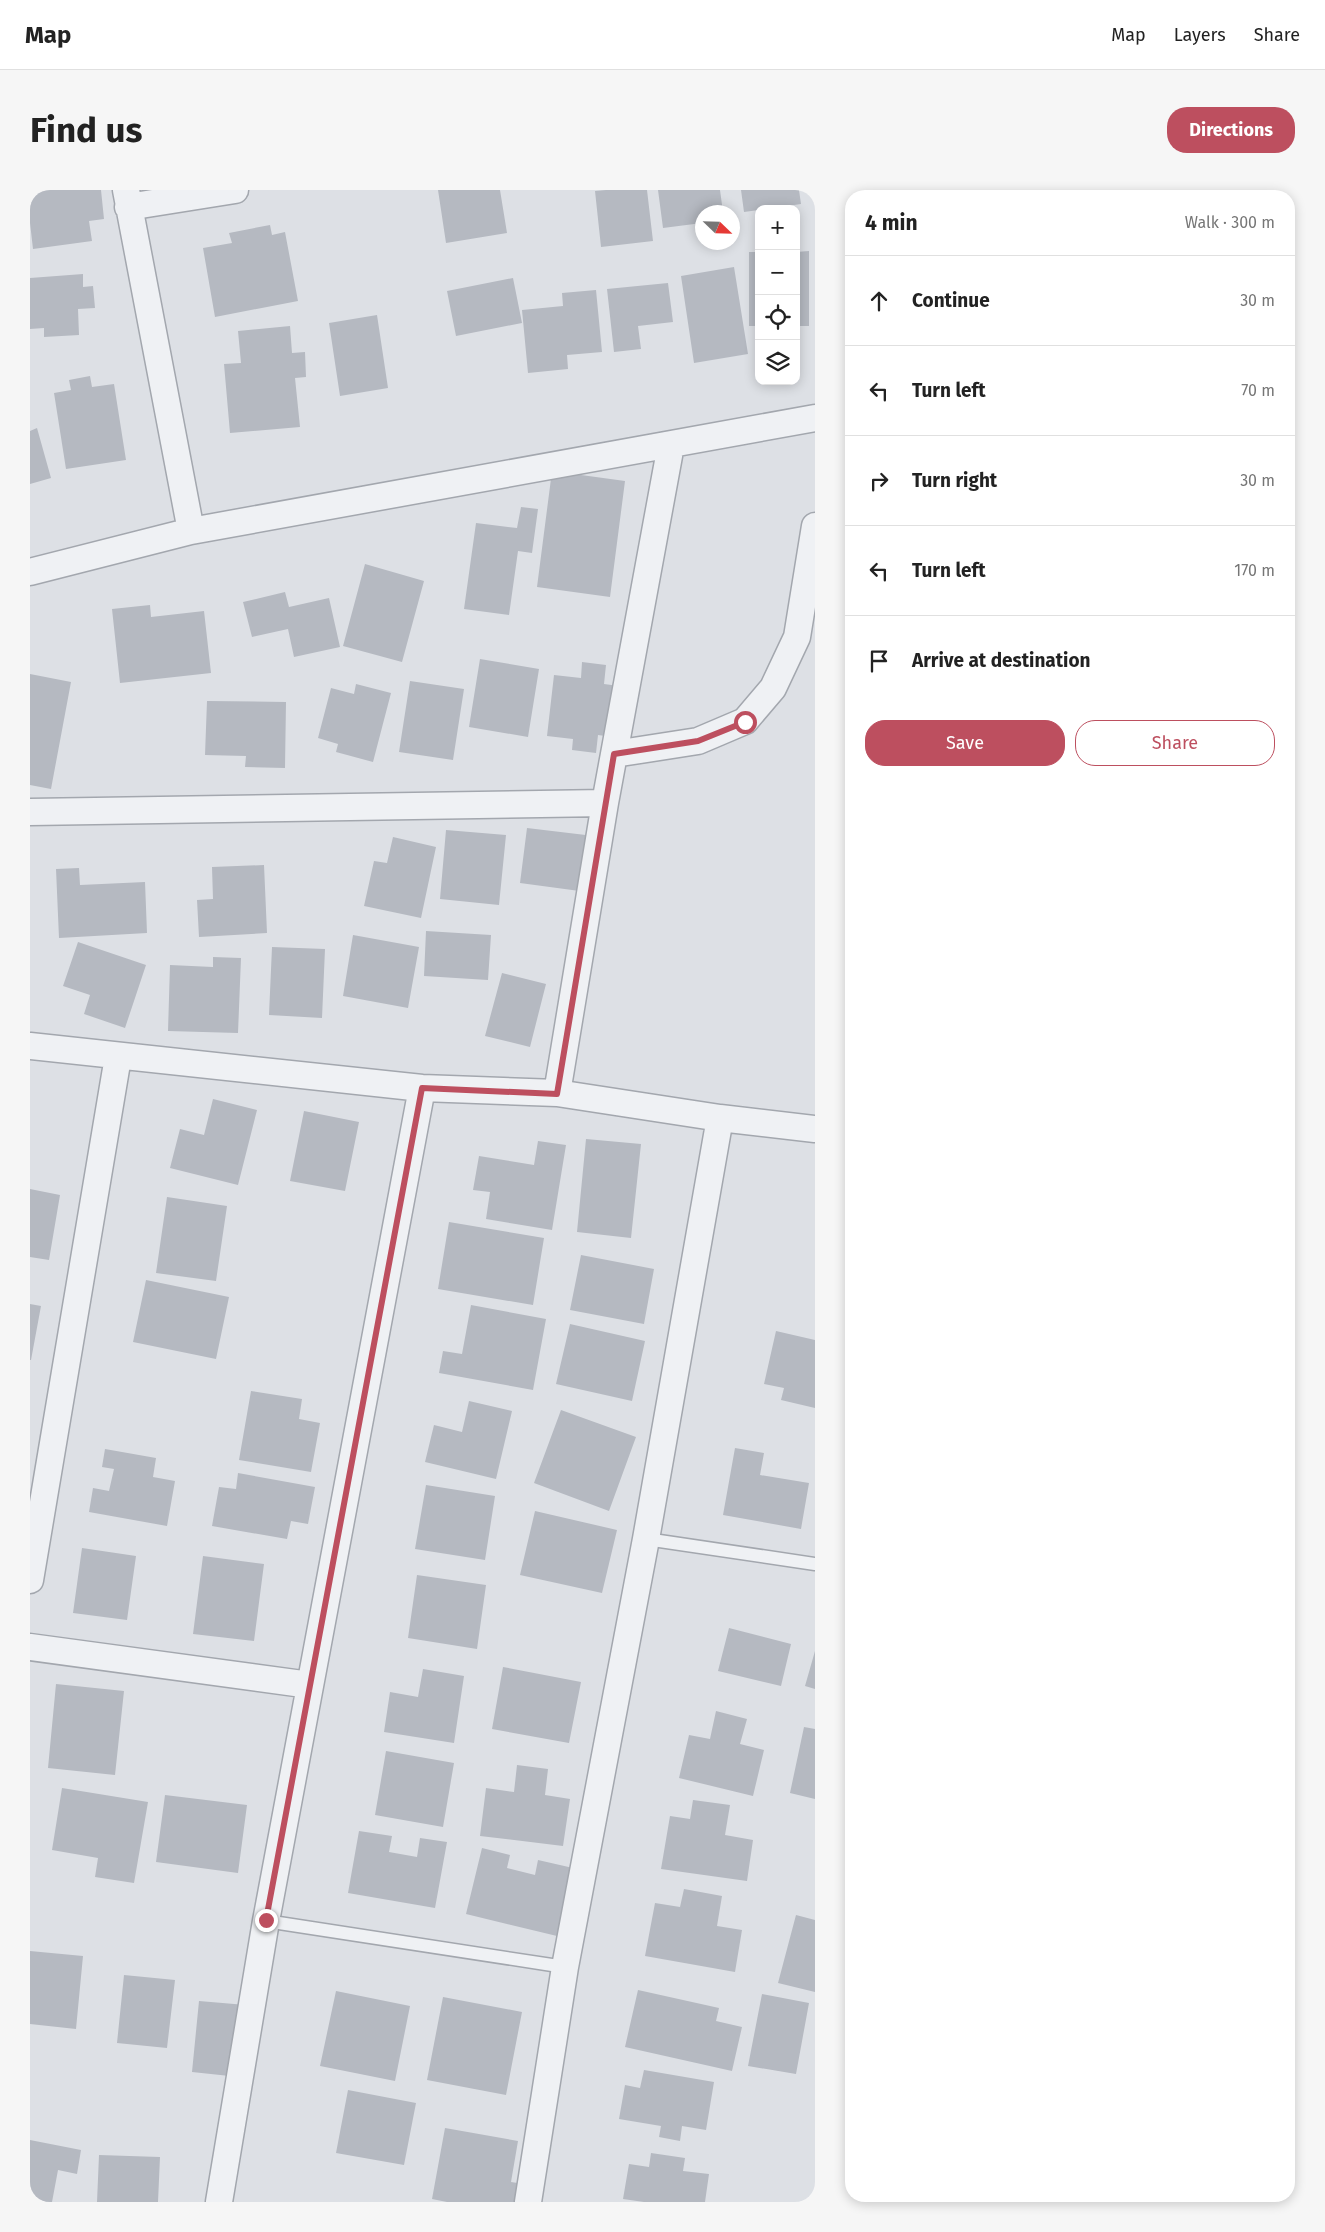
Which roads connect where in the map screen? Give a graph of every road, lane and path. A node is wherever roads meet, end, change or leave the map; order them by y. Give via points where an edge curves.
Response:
1 (235, 190) edge
2 (127, 199) edge
3 (815, 418) edge
4 (671, 445) junction
5 (815, 526) edge
6 (191, 531) junction
7 (30, 572) edge
8 (614, 754) junction
9 (605, 803) junction
10 (30, 812) edge
11 (30, 1046) edge
12 (118, 1057) junction
13 (422, 1088) junction
14 (557, 1094) junction
15 (720, 1118) junction
16 (815, 1129) edge
17 (646, 1540) junction
18 (815, 1564) edge
19 (30, 1580) edge
20 (30, 1647) edge
21 (310, 1685) junction
22 (266, 1920) junction
23 (565, 1967) junction
24 (219, 2202) edge
25 (528, 2202) edge

1 - 2 street
2 - 6 street
3 - 4 street
4 - 6 street
4 - 8 street
5 - 8 street via 797,637 773,688 745,722 698,741
6 - 7 street
8 - 9 street
9 - 10 street
9 - 14 street
11 - 12 street
12 - 13 street
12 - 19 street
13 - 14 street
13 - 21 street
14 - 15 street
15 - 16 street
15 - 17 street
17 - 18 lane
17 - 23 street
20 - 21 street
21 - 22 street
22 - 23 lane
22 - 24 street
23 - 25 street

